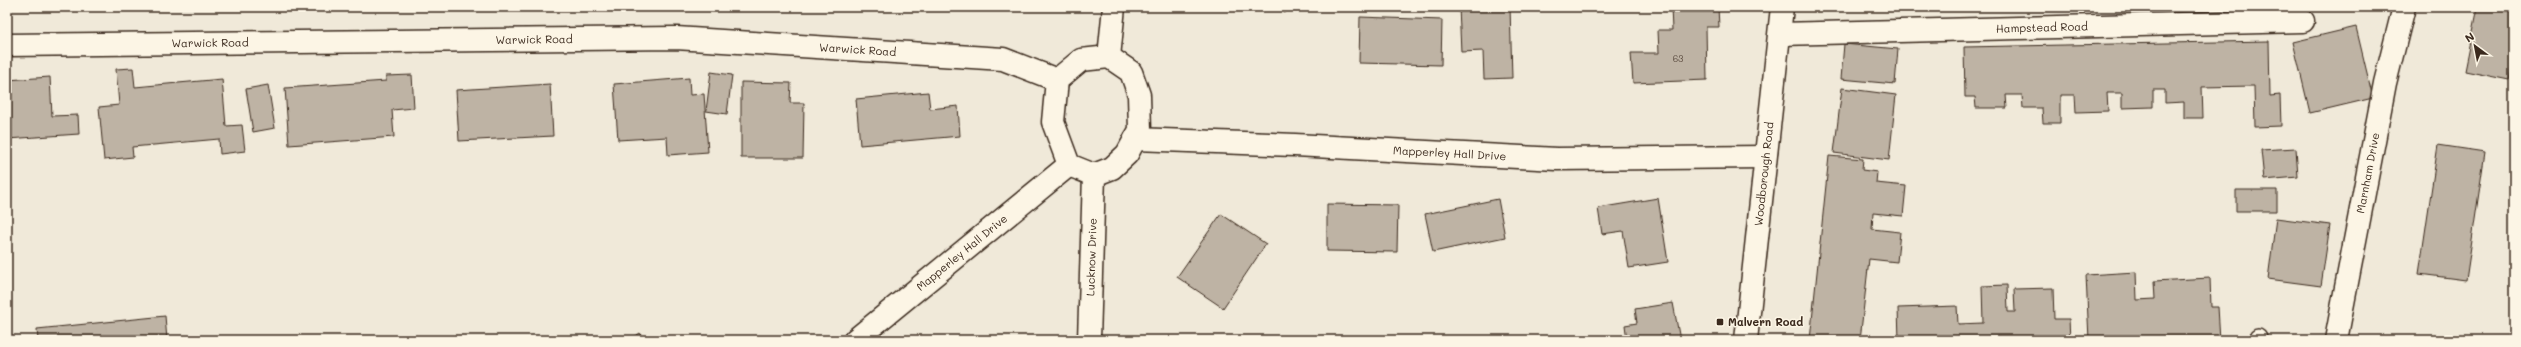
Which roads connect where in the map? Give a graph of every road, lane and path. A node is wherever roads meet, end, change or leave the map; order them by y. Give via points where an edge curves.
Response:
1 (1114, 7) edge
2 (1782, 7) edge
3 (2404, 7) edge
4 (2303, 21) dead end
5 (1780, 34) junction
6 (7, 45) edge
7 (1109, 57) junction
8 (1057, 80) junction
9 (1135, 139) junction
10 (1765, 157) junction
11 (1069, 165) junction
12 (1094, 175) junction
13 (855, 340) edge
14 (1089, 340) edge
15 (1746, 340) edge
16 (2336, 340) edge

1 - 7 street
2 - 5 street, Woodborough Road
3 - 16 street, Marnham Drive via 2385,83
4 - 5 street, Hampstead Road
5 - 10 street, Woodborough Road
6 - 8 street, Warwick Road via 676,38 1003,59
7 - 8 street via 1081,60
7 - 9 street via 1131,72 1139,95 1140,130
8 - 11 street via 1054,122
9 - 10 street, Mapperley Hall Drive via 1557,159
9 - 12 street via 1127,154 1112,168
10 - 15 street, Woodborough Road
11 - 12 street
11 - 13 street, Mapperley Hall Drive
12 - 14 street, Lucknow Drive

